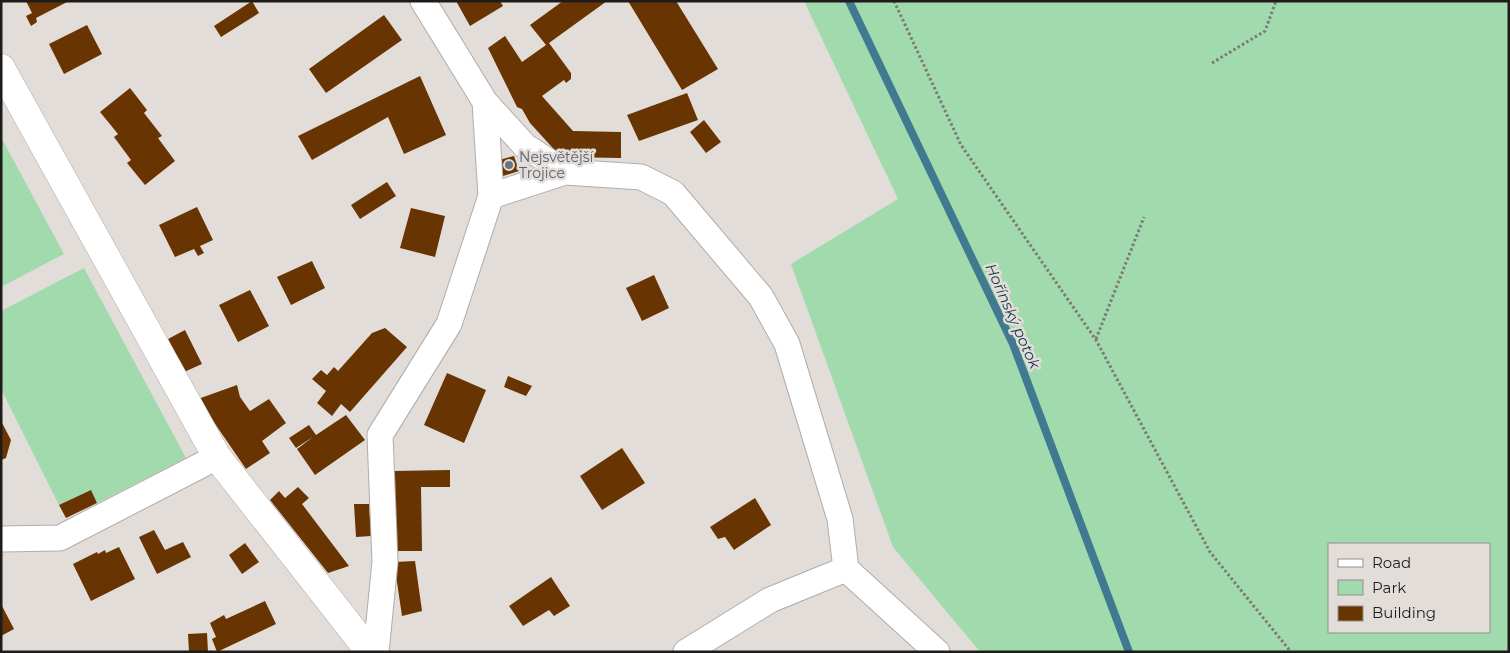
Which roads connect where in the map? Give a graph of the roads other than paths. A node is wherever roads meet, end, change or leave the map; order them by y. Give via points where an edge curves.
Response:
1 (423, 1) edge
2 (1, 68) edge
3 (485, 102) junction
4 (566, 172) junction
5 (491, 196) junction
6 (217, 457) junction
7 (1, 539) edge
8 (846, 569) junction
9 (370, 652) edge
10 (376, 652) edge
11 (686, 652) edge
12 (937, 652) edge

1 - 3 street
2 - 6 street
3 - 4 street via 525,146
3 - 5 street
4 - 5 street
4 - 8 street via 640,176 673,193 761,297 787,344 840,519
5 - 10 street via 449,324 380,435 384,562
6 - 7 street via 60,538
6 - 9 street
8 - 11 street via 770,600
8 - 12 street

